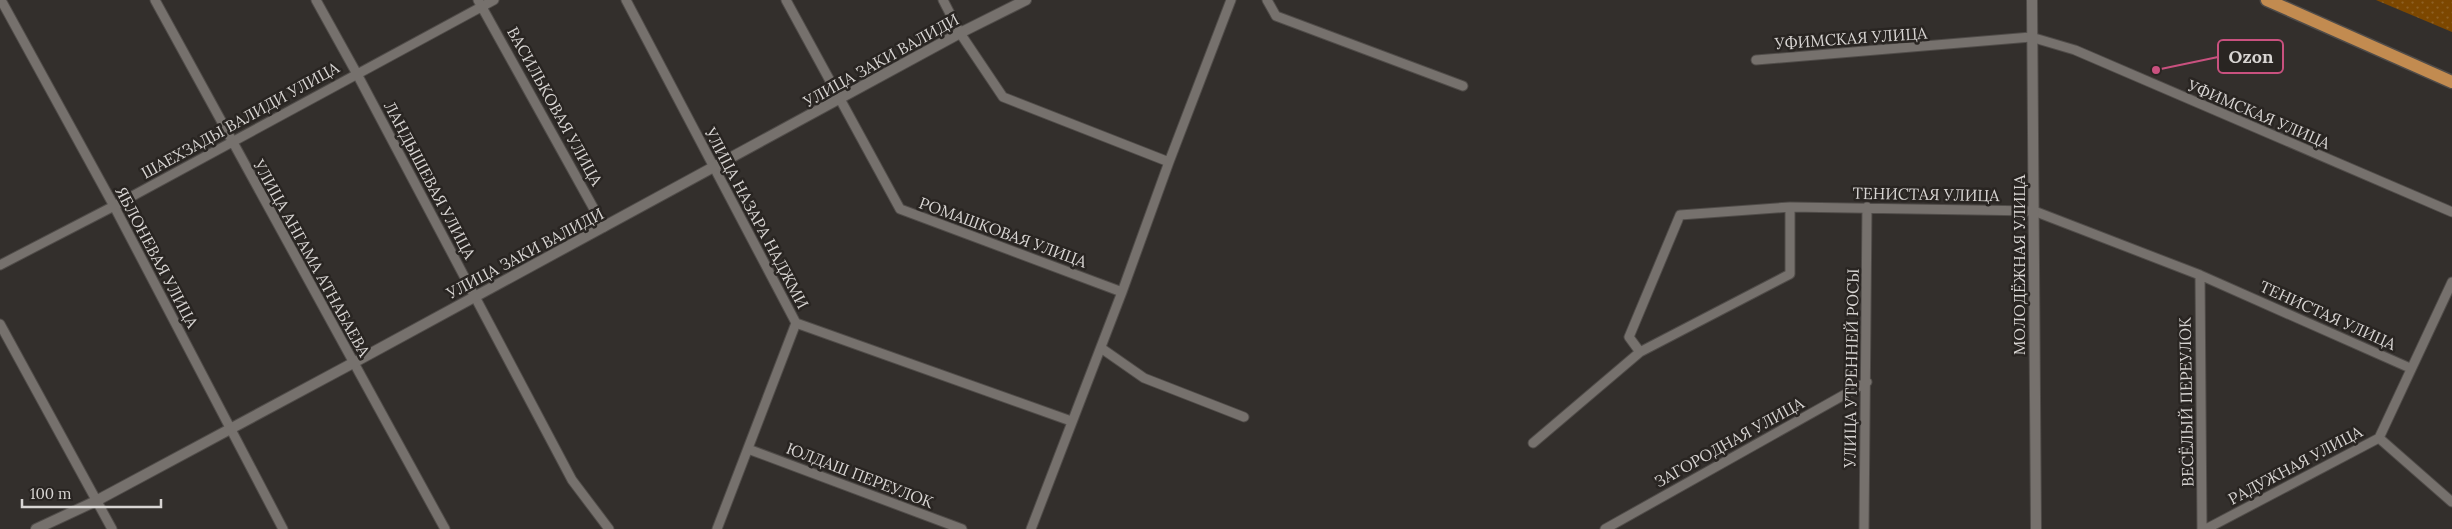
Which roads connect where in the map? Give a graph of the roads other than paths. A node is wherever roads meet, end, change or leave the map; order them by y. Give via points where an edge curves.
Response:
1 (1, 0) edge
2 (155, 0) edge
3 (316, 0) edge
4 (494, 0) edge
5 (626, 0) edge
6 (786, 0) edge
7 (943, 0) edge
8 (1026, 0) edge
9 (1231, 0) edge
10 (1267, 0) edge
11 (2032, 0) edge
12 (2267, 0) edge
13 (480, 3) edge
14 (960, 33) junction
15 (2031, 37) junction
16 (1756, 60) dead end
17 (357, 74) junction
18 (2452, 82) edge
19 (1463, 86) dead end
20 (840, 100) junction
21 (232, 141) junction
22 (1169, 162) junction
23 (713, 166) junction
24 (114, 206) junction
25 (1790, 206) junction
26 (1867, 207) junction
27 (2034, 211) junction
28 (2452, 212) edge
29 (604, 227) junction
30 (0, 265) edge
31 (2200, 275) junction
32 (2452, 282) edge
33 (1122, 292) junction
34 (474, 296) junction
35 (0, 324) edge
36 (796, 324) junction
37 (1101, 348) junction
38 (1640, 352) junction
39 (353, 364) junction
40 (2410, 368) junction
41 (1866, 382) junction
42 (1244, 417) dead end
43 (1071, 421) junction
44 (231, 429) junction
45 (2379, 438) junction
46 (1533, 443) dead end
47 (748, 449) junction
48 (96, 501) junction
49 (2452, 502) edge
50 (36, 529) edge
51 (112, 529) edge
52 (283, 529) edge
53 (445, 529) edge
54 (609, 529) edge
55 (717, 529) edge
56 (962, 529) edge
57 (1031, 529) edge
58 (1605, 529) edge
59 (1864, 529) edge
60 (2036, 529) edge
61 (2204, 529) edge

1 - 24 street, ЯБЛОНЕВАЯ УЛИЦА
2 - 21 street, УЛИЦА АНГАМА АТНАБАЕВА
3 - 17 street, ЛАНДЫШЕВАЯ УЛИЦА
4 - 13 street, ШАЕХЗАДЫ ВАЛИДИ УЛИЦА
5 - 23 street, УЛИЦА НАЗАРА НАДЖМИ
6 - 20 street, РОМАШКОВАЯ УЛИЦА
7 - 14 street
8 - 14 street, УЛИЦА ЗАКИ ВАЛИДИ
9 - 22 street
10 - 19 street via 1276,16
11 - 15 street, МОЛОДЁЖНАЯ УЛИЦА
12 - 18 main road
13 - 17 street, ШАЕХЗАДЫ ВАЛИДИ УЛИЦА
13 - 29 street, ВАСИЛЬКОВАЯ УЛИЦА
14 - 20 street, УЛИЦА ЗАКИ ВАЛИДИ
14 - 22 street via 1003,97
15 - 16 street, УФИМСКАЯ УЛИЦА
15 - 27 street, МОЛОДЁЖНАЯ УЛИЦА
15 - 28 street, УФИМСКАЯ УЛИЦА via 2075,50
17 - 21 street, ШАЕХЗАДЫ ВАЛИДИ УЛИЦА
17 - 34 street, ЛАНДЫШЕВАЯ УЛИЦА
20 - 23 street, УЛИЦА ЗАКИ ВАЛИДИ
20 - 33 street, РОМАШКОВАЯ УЛИЦА via 900,209
21 - 24 street, ШАЕХЗАДЫ ВАЛИДИ УЛИЦА
21 - 39 street, УЛИЦА АНГАМА АТНАБАЕВА
22 - 33 street
23 - 29 street, УЛИЦА ЗАКИ ВАЛИДИ
23 - 36 street, УЛИЦА НАЗАРА НАДЖМИ
24 - 30 street, ШАЕХЗАДЫ ВАЛИДИ УЛИЦА
24 - 44 street, ЯБЛОНЕВАЯ УЛИЦА
25 - 26 street, ТЕНИСТАЯ УЛИЦА
25 - 38 street via 1790,274
25 - 38 street, ТЕНИСТАЯ УЛИЦА via 1680,215 1630,337
26 - 27 street, ТЕНИСТАЯ УЛИЦА
26 - 41 street, УЛИЦА УТРЕННЕЙ РОСЫ
27 - 31 street, ТЕНИСТАЯ УЛИЦА
27 - 60 street, МОЛОДЁЖНАЯ УЛИЦА
29 - 34 street, УЛИЦА ЗАКИ ВАЛИДИ
31 - 40 street, ТЕНИСТАЯ УЛИЦА
31 - 61 street, ВЕСЁЛЫЙ ПЕРЕУЛОК
32 - 40 street, РАДУЖНАЯ УЛИЦА
33 - 37 street
34 - 39 street, УЛИЦА ЗАКИ ВАЛИДИ
34 - 54 street, ЛАНДЫШЕВАЯ УЛИЦА via 572,480
35 - 48 street
36 - 43 street, УЛИЦА НАЗАРА НАДЖМИ
36 - 47 street
37 - 42 street via 1144,378
37 - 43 street
38 - 46 street
39 - 44 street, УЛИЦА ЗАКИ ВАЛИДИ
39 - 53 street, УЛИЦА АНГАМА АТНАБАЕВА
40 - 45 street, РАДУЖНАЯ УЛИЦА
41 - 58 street, ЗАГОРОДНАЯ УЛИЦА
41 - 59 street, УЛИЦА УТРЕННЕЙ РОСЫ
43 - 57 street
44 - 48 street, УЛИЦА ЗАКИ ВАЛИДИ
44 - 52 street, ЯБЛОНЕВАЯ УЛИЦА
45 - 49 street
45 - 61 street, РАДУЖНАЯ УЛИЦА
47 - 55 street
47 - 56 street, ЮЛДАШ ПЕРЕУЛОК
48 - 50 street, УЛИЦА ЗАКИ ВАЛИДИ
48 - 51 street

